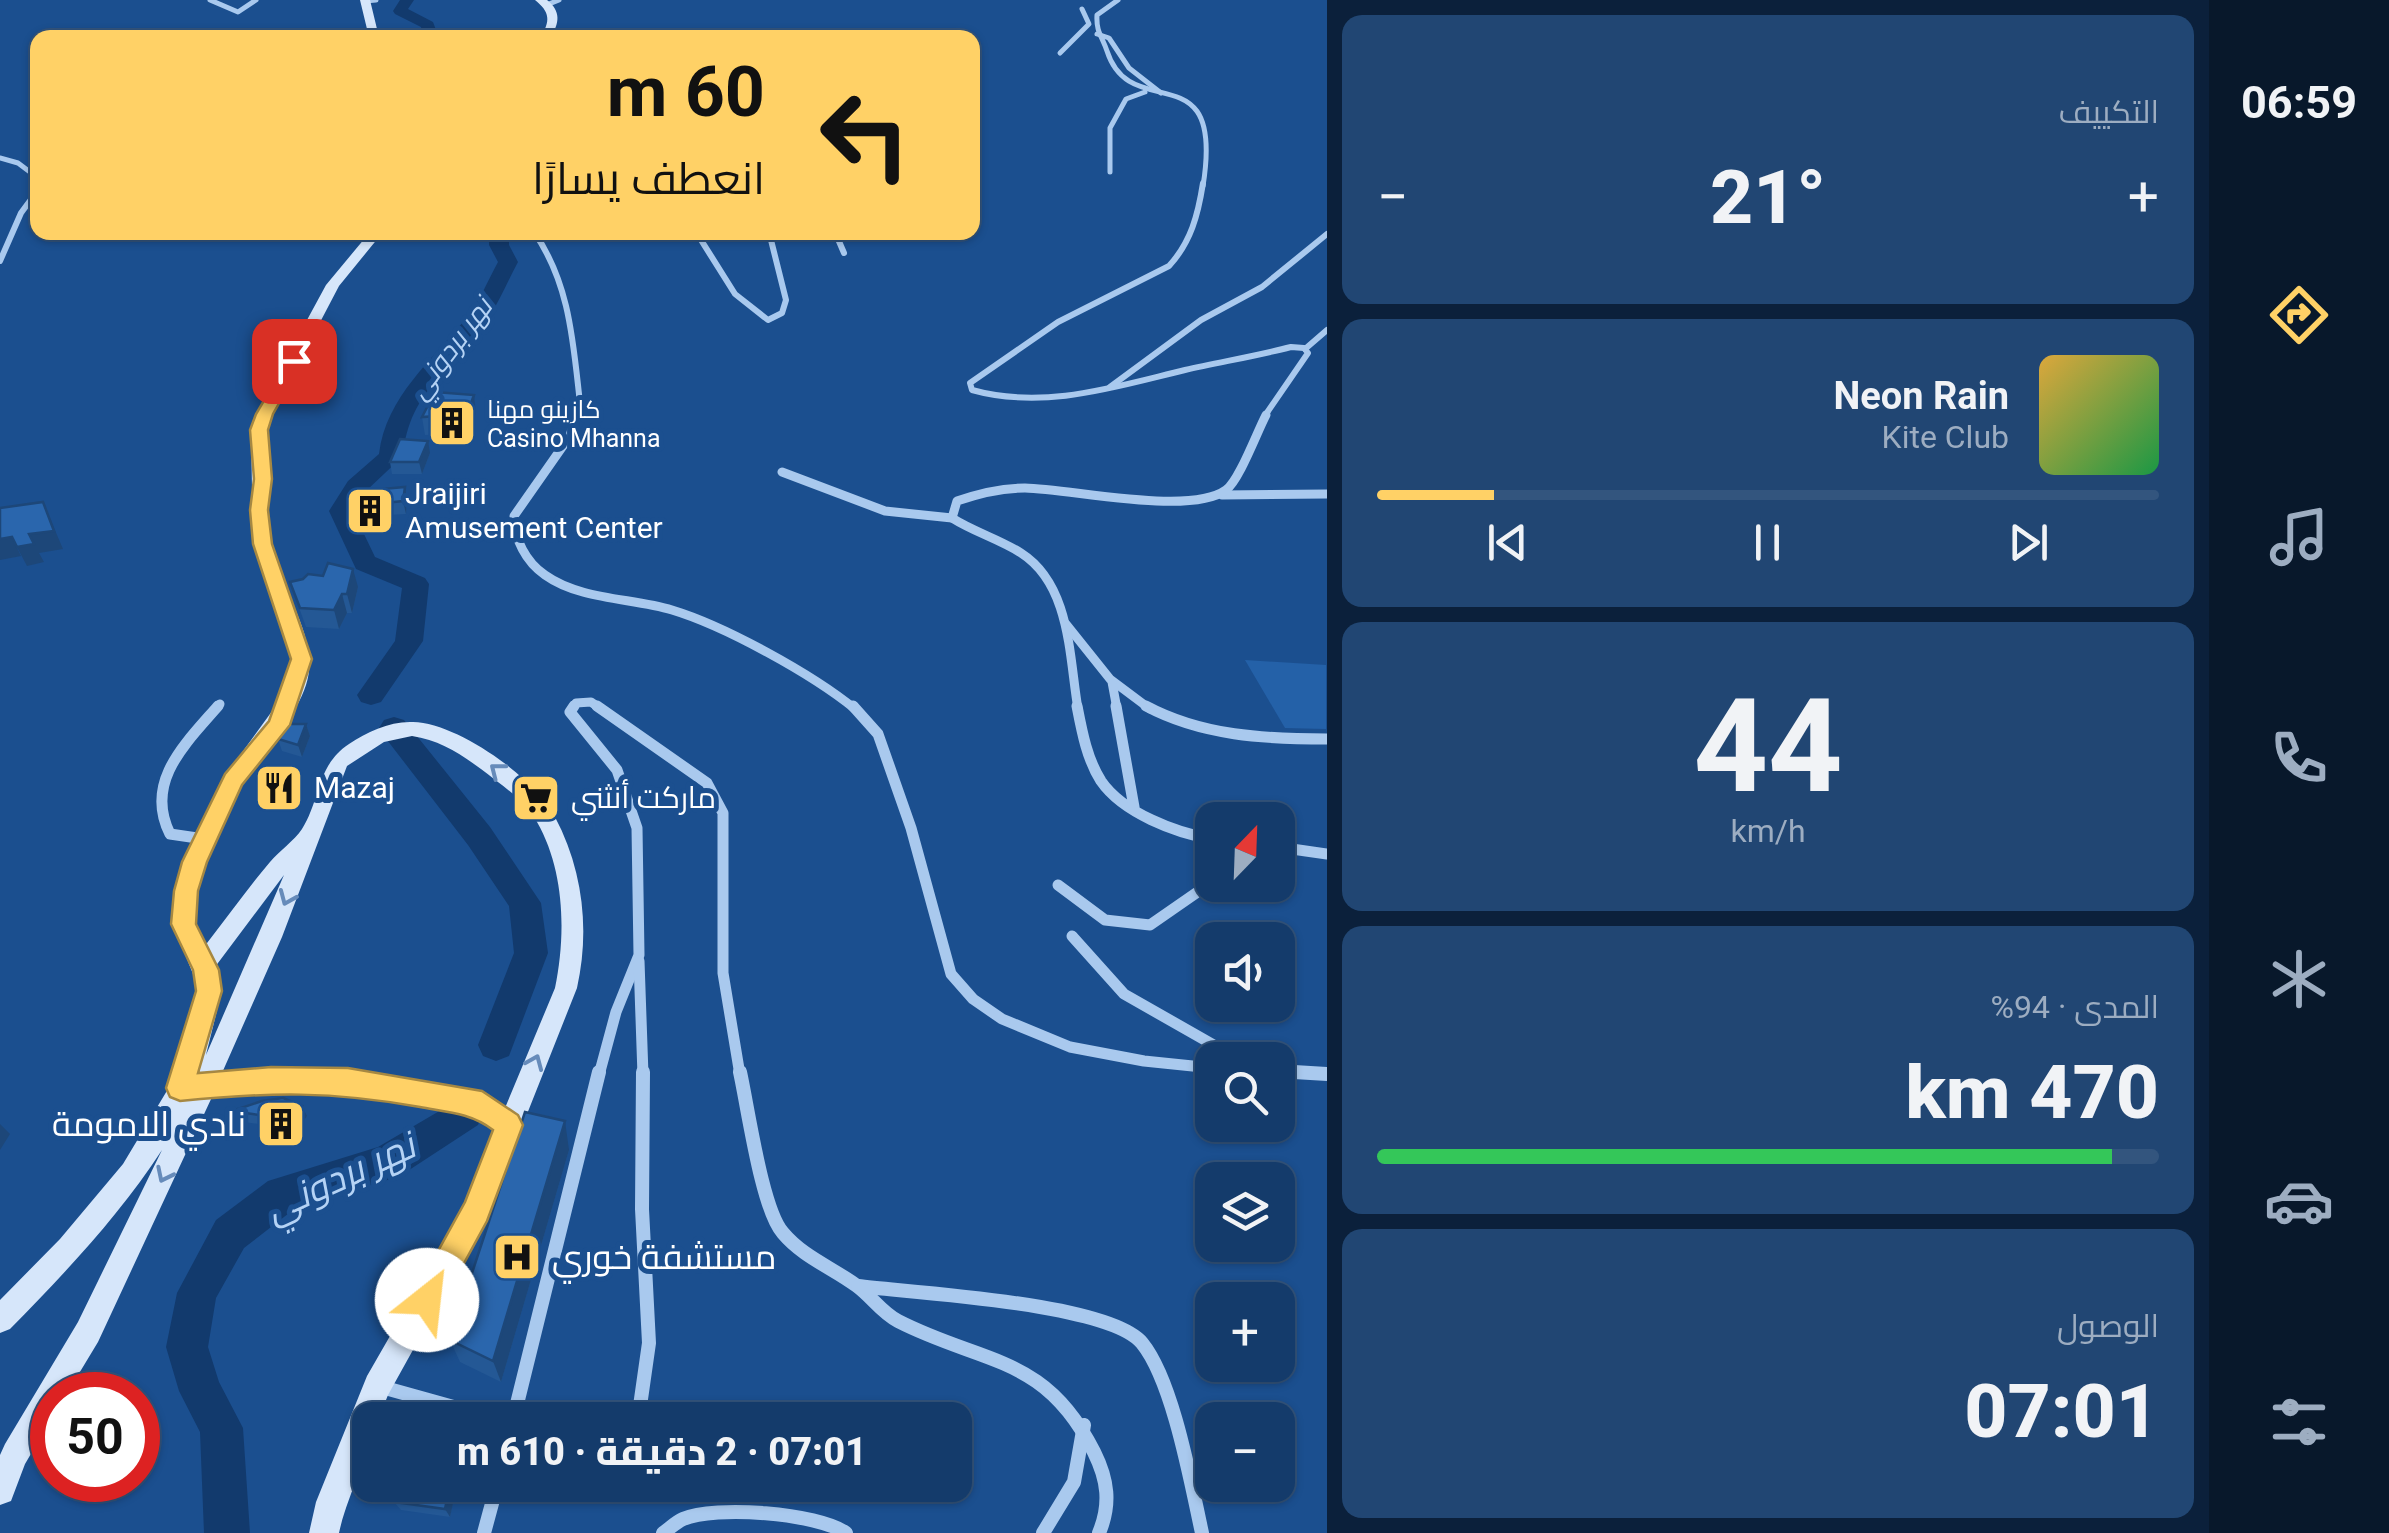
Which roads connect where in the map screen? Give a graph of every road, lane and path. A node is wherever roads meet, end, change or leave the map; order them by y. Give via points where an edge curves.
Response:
1 (210, 0) edge
2 (256, 0) edge
3 (365, 0) edge
4 (376, 0) edge
5 (1088, 0) edge
6 (1118, 0) edge
7 (550, 2) edge
8 (1082, 9) junction
9 (1102, 12) junction
10 (371, 30) edge
11 (549, 30) edge
12 (1097, 34) junction
13 (1060, 52) dead end
14 (1159, 93) junction
15 (0, 158) edge
16 (30, 172) edge
17 (1110, 172) dead end
18 (30, 201) edge
19 (1326, 234) edge
20 (371, 240) edge
21 (539, 240) edge
22 (701, 240) edge
23 (771, 240) edge
24 (838, 240) edge
25 (844, 253) dead end
26 (0, 261) edge
27 (1326, 330) edge
28 (1305, 349) junction
29 (1105, 391) junction
30 (782, 472) dead end
31 (1222, 494) junction
32 (1326, 494) edge
33 (952, 518) junction
34 (1066, 624) junction
35 (1112, 681) junction
36 (220, 704) dead end
37 (1326, 740) edge
38 (1134, 808) junction
39 (316, 830) junction
40 (1195, 835) edge
41 (205, 839) junction
42 (1295, 850) edge
43 (1304, 851) junction
44 (1295, 852) edge
45 (1326, 854) edge
46 (1058, 885) dead end
47 (1195, 894) edge
48 (1072, 936) dead end
49 (639, 955) junction
50 (203, 966) junction
51 (1208, 1042) edge
52 (1195, 1066) edge
53 (1295, 1072) edge
54 (1326, 1074) edge
55 (192, 1087) junction
56 (508, 1125) junction
57 (857, 1286) junction
58 (0, 1319) edge
59 (377, 1386) junction
60 (435, 1402) edge
61 (517, 1402) edge
62 (641, 1402) edge
63 (1084, 1424) junction
64 (0, 1490) edge
65 (493, 1502) edge
66 (1202, 1532) edge
67 (324, 1533) edge
68 (484, 1533) edge
69 (663, 1533) edge
70 (846, 1533) edge
71 (1043, 1533) edge
72 (1099, 1533) edge

1 - 2 street via 238,12
3 - 4 street
3 - 10 street
5 - 8 street
6 - 9 street
7 - 11 street
8 - 9 street
8 - 13 street via 1089,24
9 - 12 street
12 - 14 street
12 - 14 street via 1109,64 1130,83
14 - 17 street via 1140,91 1126,99 1110,128
14 - 29 street via 1198,108 1209,147 1198,215 1183,251 1159,272 1058,322 970,383 972,390 1002,396
15 - 16 street
18 - 26 street
19 - 29 street via 1262,287 1201,320
20 - 41 street via 333,285 259,430 262,544 301,670 278,725 233,780
21 - 52 street via 570,311 580,402 570,436 514,516 513,530 530,562 551,579 710,625 853,706 870,722 911,828 951,974 962,990 1042,1038 1124,1059
22 - 23 street via 751,313 768,320 782,312 786,300
24 - 25 street
27 - 28 street
28 - 29 street
28 - 31 street via 1308,354 1271,404
30 - 33 street via 885,511
31 - 32 street
31 - 33 street via 1139,498 1001,487 956,501
33 - 34 street via 1039,567
34 - 35 street
34 - 38 street via 1086,747 1101,780
35 - 37 street via 1130,696 1207,729 1261,740
35 - 38 street
36 - 41 street via 166,770 158,794 159,819 170,834
38 - 40 street
39 - 50 street via 278,866
39 -> 55 street
56 -> 39 street via 572,962 570,885 542,812 460,743 421,726 396,730 339,761
41 - 50 street via 186,891 184,924
42 - 43 street
43 - 44 street
43 - 45 street
46 - 47 street via 1105,920 1150,924
48 - 51 street via 1124,994
49 - 57 street via 638,828 617,770 570,712 576,703 592,702 678,760 707,783 722,814 723,973 773,1220 797,1250
49 - 61 street via 616,1012
49 - 62 street via 649,1343
50 - 55 street via 210,981
53 - 54 street
55 - 56 street via 348,1081 482,1104
55 - 58 street via 107,1209
55 -> 64 street via 88,1332
56 - 59 street via 476,1210
57 - 63 street via 894,1320 1044,1382
57 - 66 street via 1118,1323 1146,1348 1159,1376
59 - 60 street
59 - 67 street
63 - 71 street via 1074,1482
63 - 72 street via 1108,1486
65 - 68 street
69 - 70 street via 684,1518 773,1511

